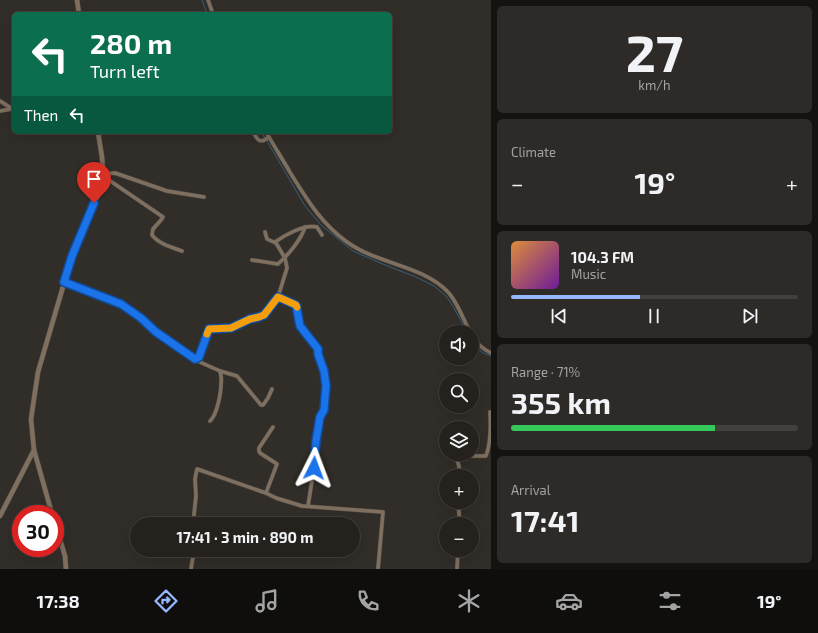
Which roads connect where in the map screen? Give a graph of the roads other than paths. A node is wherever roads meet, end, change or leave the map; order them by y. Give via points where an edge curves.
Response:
1 (77, 0) edge
2 (208, 0) edge
3 (79, 12) edge
4 (212, 12) edge
5 (0, 101) edge
6 (12, 109) edge
7 (0, 111) edge
8 (98, 134) edge
9 (254, 134) edge
10 (267, 134) edge
11 (269, 138) junction
12 (103, 175) junction
13 (204, 197) dead end
14 (305, 227) junction
15 (265, 232) dead end
16 (322, 235) dead end
17 (274, 242) junction
18 (182, 251) dead end
19 (285, 258) junction
20 (252, 260) dead end
21 (64, 282) junction
22 (278, 297) junction
23 (467, 325) edge
24 (479, 346) edge
25 (491, 353) edge
26 (195, 359) junction
27 (220, 371) junction
28 (272, 389) dead end
29 (490, 412) edge
30 (210, 421) dead end
31 (273, 427) dead end
32 (34, 450) junction
33 (486, 456) junction
34 (491, 458) edge
35 (459, 469) edge
36 (266, 493) junction
37 (49, 505) edge
38 (308, 506) junction
39 (0, 516) edge
40 (194, 517) edge
41 (64, 553) edge
42 (193, 557) edge
43 (458, 557) edge
44 (66, 569) edge
45 (191, 569) edge
46 (378, 569) edge
47 (457, 569) edge

1 - 3 street
2 - 4 street
5 - 6 street
6 - 7 street
8 - 12 street
9 - 11 street via 260,141
10 - 11 street
11 - 23 street via 308,202 333,231 368,254 438,282 455,301
12 - 13 street via 116,173 167,191
12 - 18 street via 163,217 153,229 152,235 165,245
12 - 21 street via 100,190 72,256
14 - 16 street via 317,227
14 - 17 street
14 - 19 street via 303,234
15 - 17 street via 267,239
17 - 19 street
19 - 20 street via 278,264
19 - 22 street via 287,268
21 - 26 street via 121,304
21 - 32 street via 38,372 31,419
22 - 26 street via 264,315 231,328 209,329 199,357
22 - 38 street via 296,305 300,326 318,349 324,371 324,410 320,417 315,445
24 - 25 street
26 - 27 street
27 - 28 street via 237,376 261,405
27 - 30 street via 221,383 216,412
29 - 33 street via 491,429
31 - 36 street via 259,448 260,453 276,464
32 - 37 street
32 - 39 street
33 - 34 street
33 - 35 street via 461,456 457,460
36 - 38 street
36 - 40 street via 197,469
38 - 46 street via 383,512
41 - 44 street
42 - 45 street
43 - 47 street

